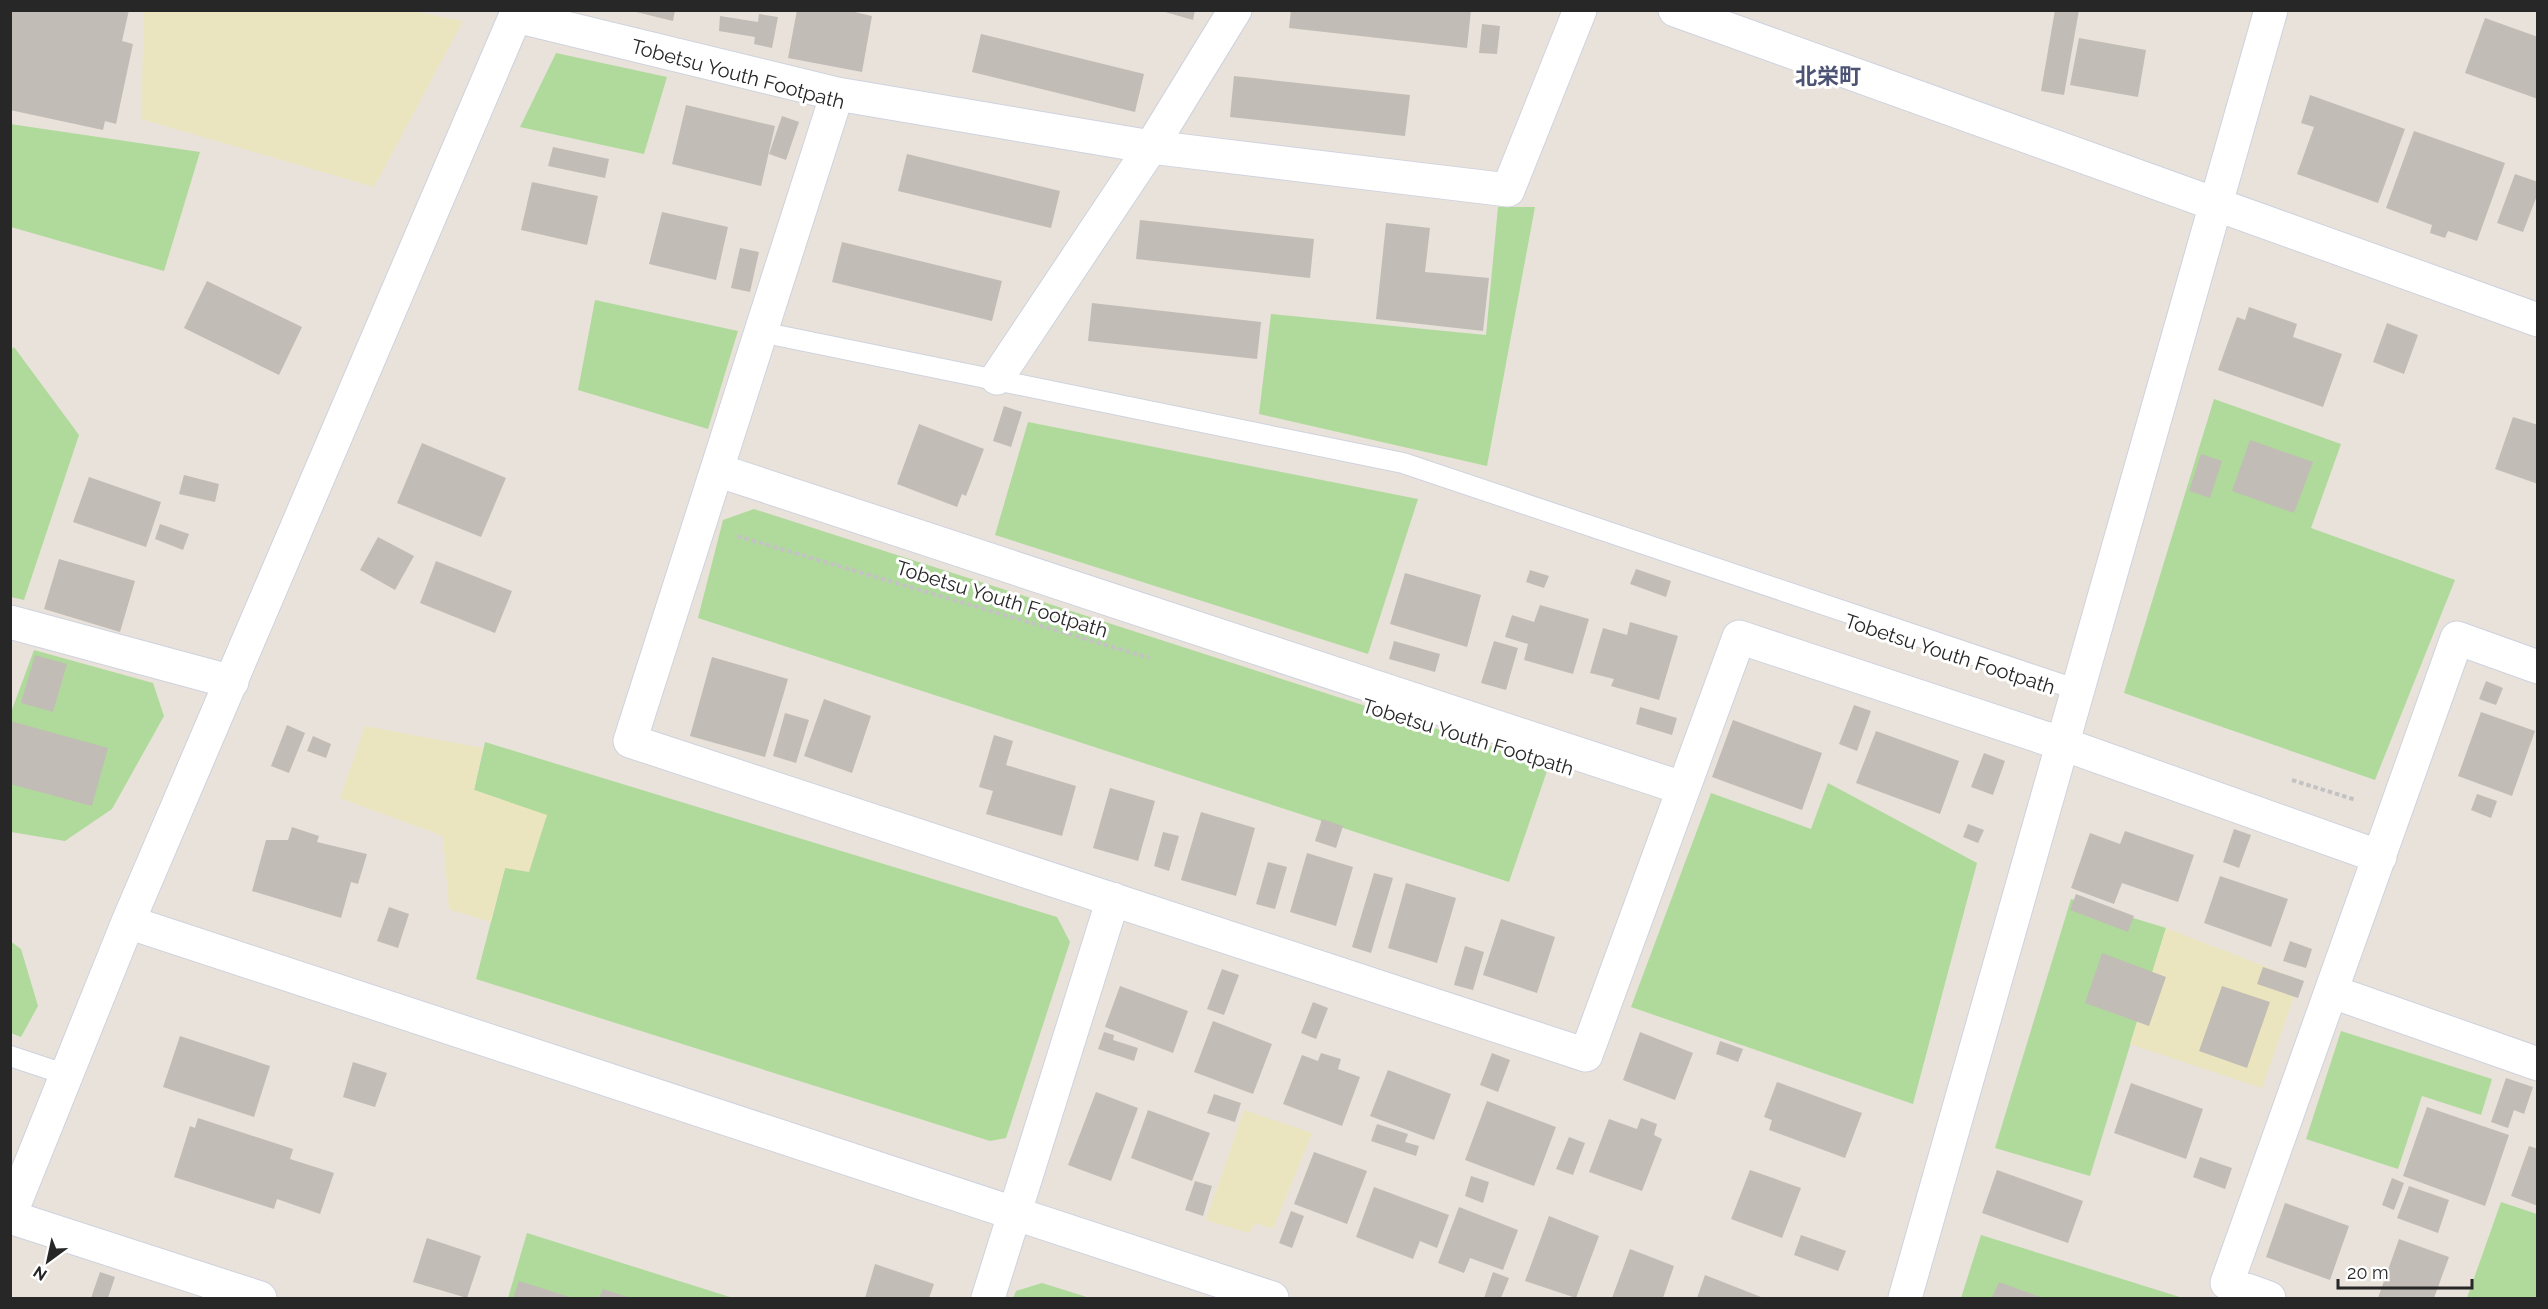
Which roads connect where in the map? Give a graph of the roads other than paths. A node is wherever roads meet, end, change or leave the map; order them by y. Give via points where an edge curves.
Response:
1 (1235, 10) edge
2 (1580, 10) edge
3 (1675, 10) edge
4 (2271, 10) edge
5 (517, 13) edge
6 (837, 94) junction
7 (1151, 147) junction
8 (2216, 205) junction
9 (2538, 320) edge
10 (761, 332) junction
11 (997, 378) junction
12 (717, 470) junction
13 (10, 622) edge
14 (2538, 667) edge
15 (232, 682) junction
16 (2078, 690) junction
17 (2063, 744) junction
18 (1682, 788) junction
19 (2380, 856) junction
20 (1113, 899) junction
21 (128, 922) junction
22 (2333, 992) junction
23 (10, 1056) edge
24 (2538, 1064) edge
25 (67, 1075) junction
26 (1015, 1214) junction
27 (10, 1216) edge
28 (260, 1299) edge
29 (988, 1299) edge
30 (1272, 1299) edge
31 (1905, 1299) edge
32 (2269, 1299) edge

1 - 7 street
2 - 7 street via 1508,190
3 - 8 street
4 - 8 street
5 - 6 street
5 - 15 street
6 - 7 street
6 - 10 street
7 - 11 street
8 - 9 street
8 - 16 street
10 - 11 lane
10 - 12 street
11 - 16 lane via 1403,463
12 - 18 street
12 - 20 street via 630,741
13 - 15 street
14 - 19 street via 2457,638
15 - 21 street
16 - 17 street
17 - 18 street via 1739,637
17 - 19 street
17 - 31 street
18 - 20 street via 1586,1055
19 - 22 street
20 - 26 street
21 - 25 street
21 - 26 street
22 - 24 street
22 - 32 street via 2227,1283
23 - 25 lane
25 - 27 street
26 - 29 street
26 - 30 street
27 - 28 street

